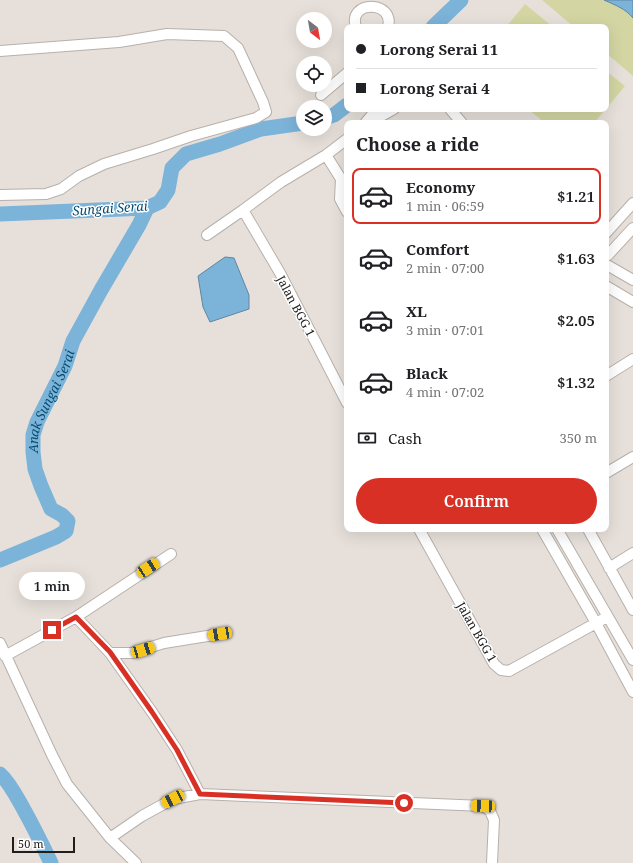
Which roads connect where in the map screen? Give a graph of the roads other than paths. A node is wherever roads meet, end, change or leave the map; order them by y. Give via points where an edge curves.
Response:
1 (376, 2) edge
2 (356, 24) edge
3 (388, 24) edge
4 (0, 51) edge
5 (344, 76) edge
6 (321, 95) dead end
7 (374, 112) edge
8 (389, 112) edge
9 (453, 112) edge
10 (367, 120) edge
11 (374, 120) edge
12 (459, 120) edge
13 (344, 142) edge
14 (326, 155) junction
15 (344, 176) edge
16 (0, 195) edge
17 (633, 203) edge
18 (344, 206) edge
19 (243, 210) junction
20 (633, 228) edge
21 (609, 230) edge
22 (207, 235) dead end
23 (609, 257) edge
24 (609, 261) edge
25 (633, 280) edge
26 (609, 288) edge
27 (633, 302) edge
28 (633, 359) edge
29 (609, 374) edge
30 (344, 396) edge
31 (633, 457) edge
32 (609, 471) edge
33 (421, 532) edge
34 (544, 532) edge
35 (559, 532) edge
36 (590, 532) edge
37 (633, 553) edge
38 (171, 554) dead end
39 (609, 568) junction
40 (633, 610) edge
41 (76, 617) junction
42 (607, 617) junction
43 (596, 623) junction
44 (220, 634) dead end
45 (0, 643) edge
46 (110, 652) junction
47 (5, 656) junction
48 (633, 660) edge
49 (633, 692) edge
50 (200, 794) junction
51 (110, 838) junction
52 (136, 863) edge
53 (492, 863) edge

1 - 2 street via 366,4 358,11
1 - 3 street via 386,6
4 - 16 street via 119,42 167,34 224,36 238,48 266,112 256,118 104,164 46,194
5 - 6 street
7 - 10 street
8 - 11 street
9 - 12 street
13 - 14 street
14 - 15 street
14 - 19 street via 281,182
15 - 18 street via 340,198
17 - 21 street
19 - 22 street
19 - 30 street, Jalan BGG 1 via 280,273
20 - 23 street
24 - 25 street
26 - 27 street
28 - 29 street
31 - 32 street
33 - 43 street, Jalan BGG 1 via 494,664 501,670 509,671
34 - 43 street
35 - 42 street
36 - 39 street
37 - 39 street
38 - 41 street
39 - 40 street
41 - 46 street
41 - 47 street
42 - 43 street, Jalan BGG 1
42 - 48 street
43 - 49 street
44 - 46 street via 164,643 132,653
45 - 47 street
46 - 50 street via 177,750
47 - 51 street via 67,784
50 - 51 street via 173,799
50 - 53 street via 483,806 490,811 494,820
51 - 52 street

